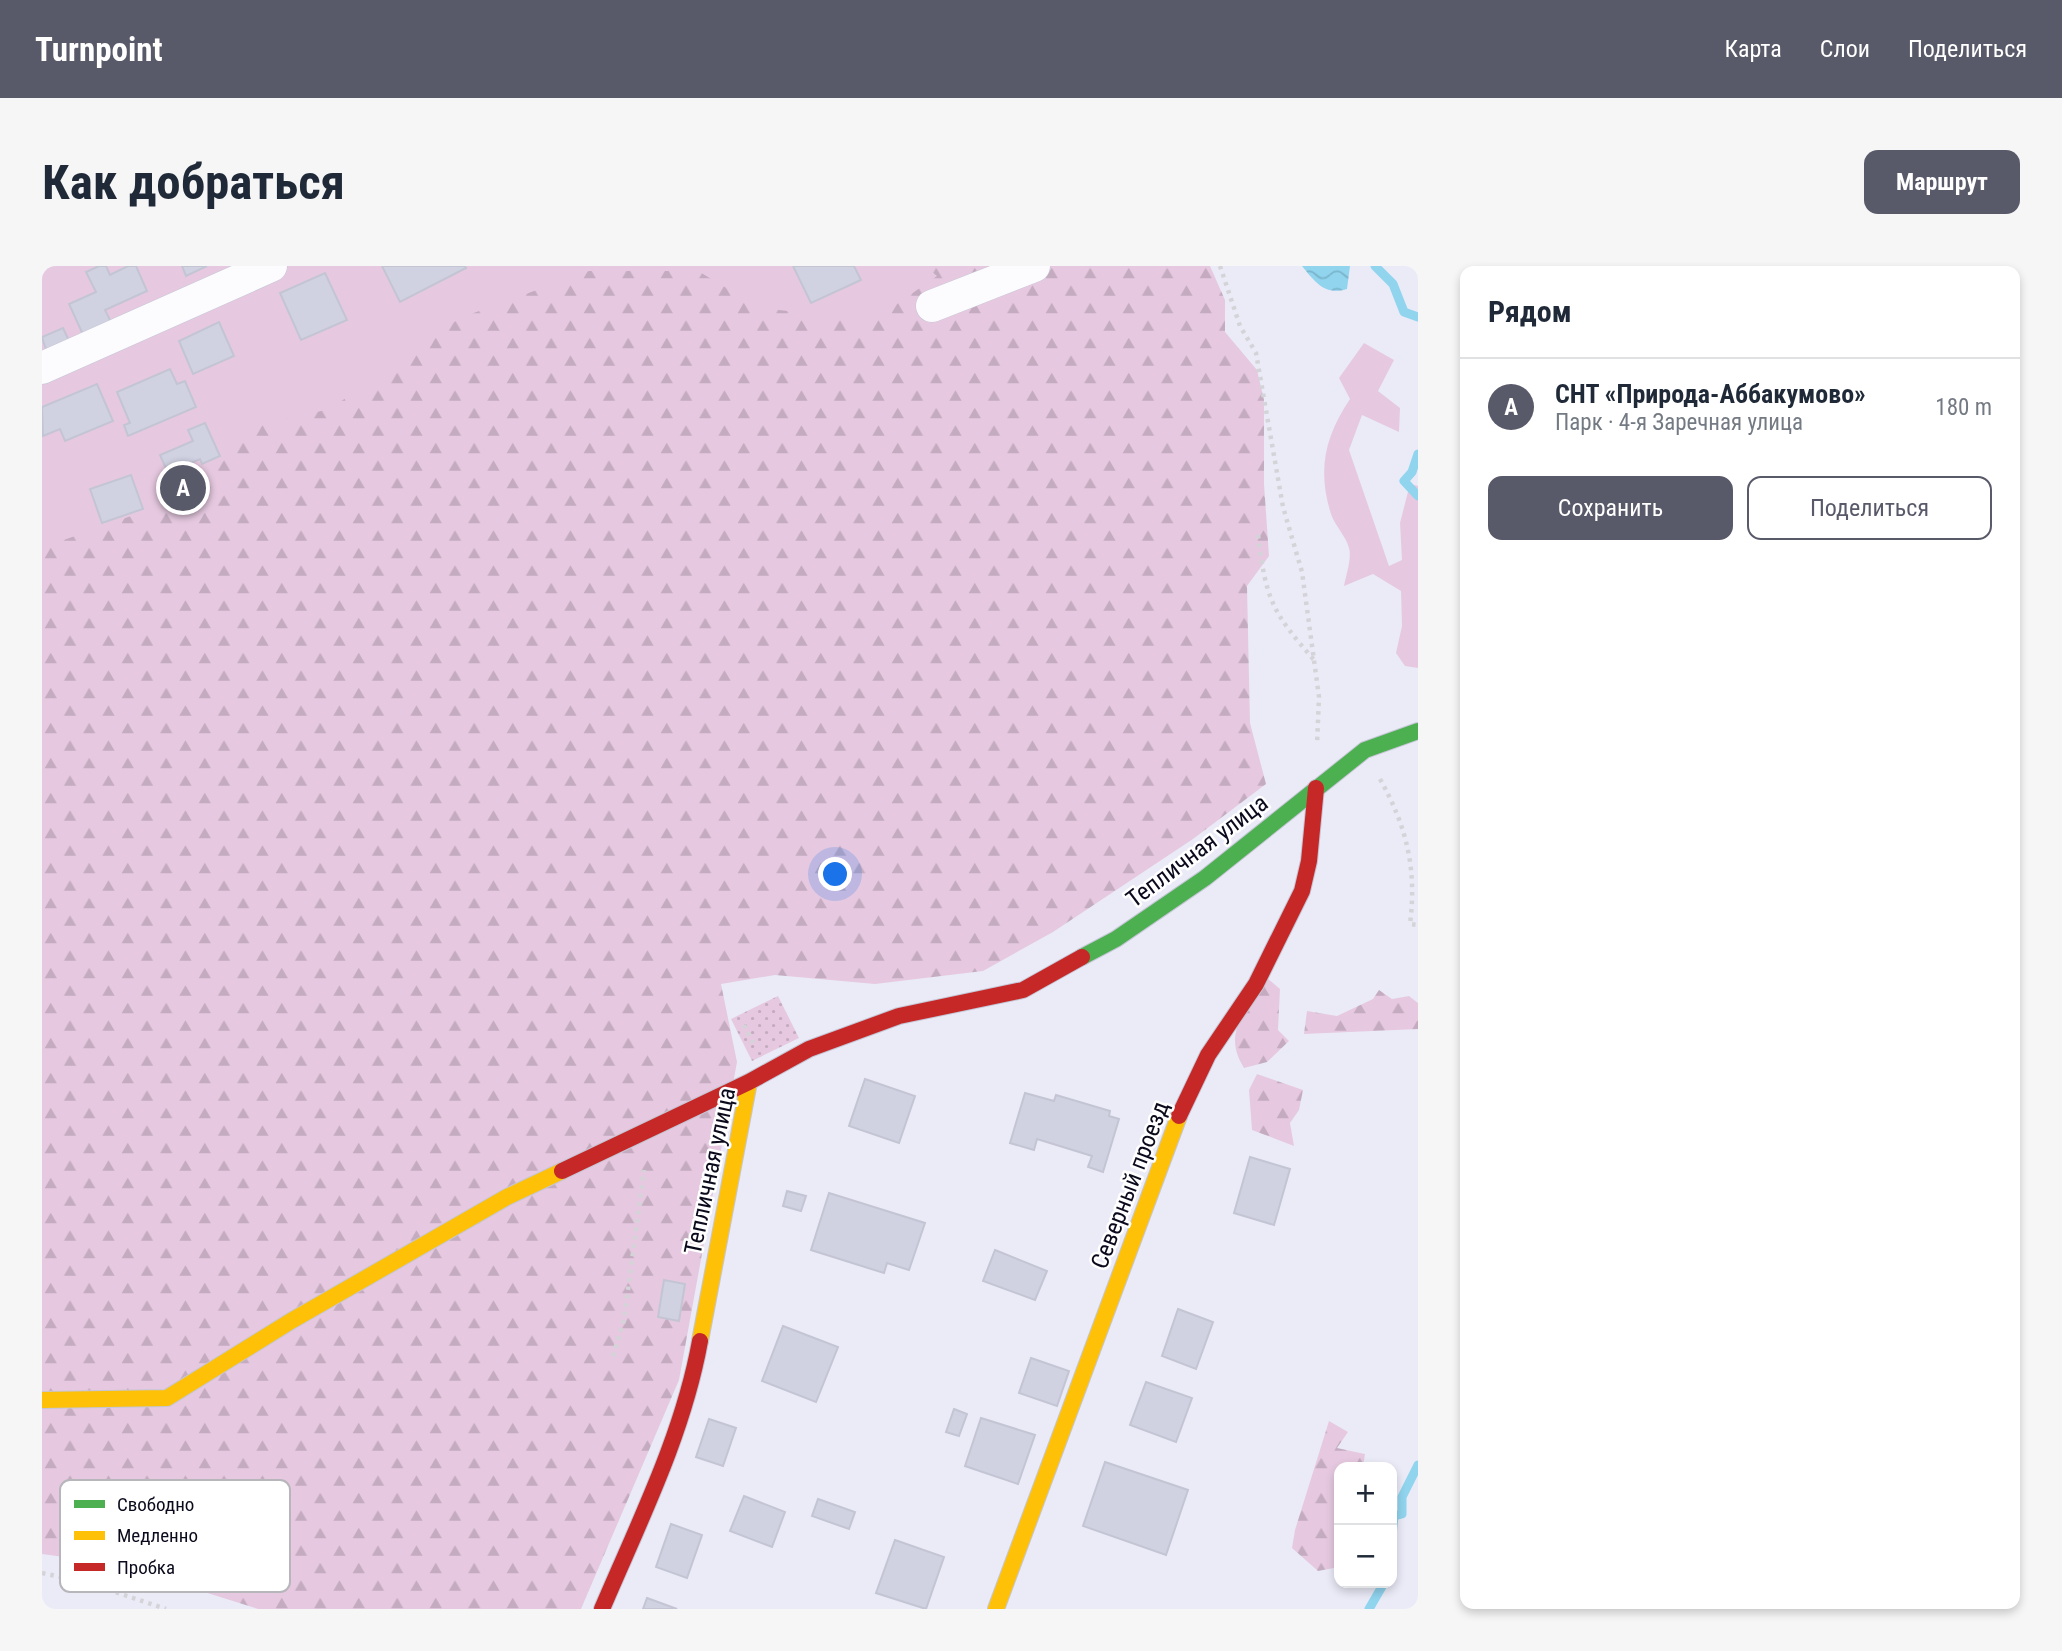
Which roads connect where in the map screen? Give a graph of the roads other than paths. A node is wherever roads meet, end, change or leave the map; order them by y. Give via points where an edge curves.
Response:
1 (271, 266) edge
2 (1034, 266) edge
3 (932, 306) dead end
4 (42, 368) edge
5 (1418, 731) edge
6 (1316, 788) junction
7 (749, 1082) junction
8 (42, 1400) edge
9 (602, 1609) edge
10 (996, 1609) edge

1 - 4 street
2 - 3 street
5 - 6 street, Тепличная улица via 1355,757
6 - 7 street, Тепличная улица via 1205,878 1138,924 1024,989 899,1016 809,1049
6 - 10 street, Северный проезд via 1302,891 1256,984 1208,1055 1182,1108
7 - 8 street via 507,1197 167,1398
7 - 9 street, Тепличная улица via 694,1376 663,1468

